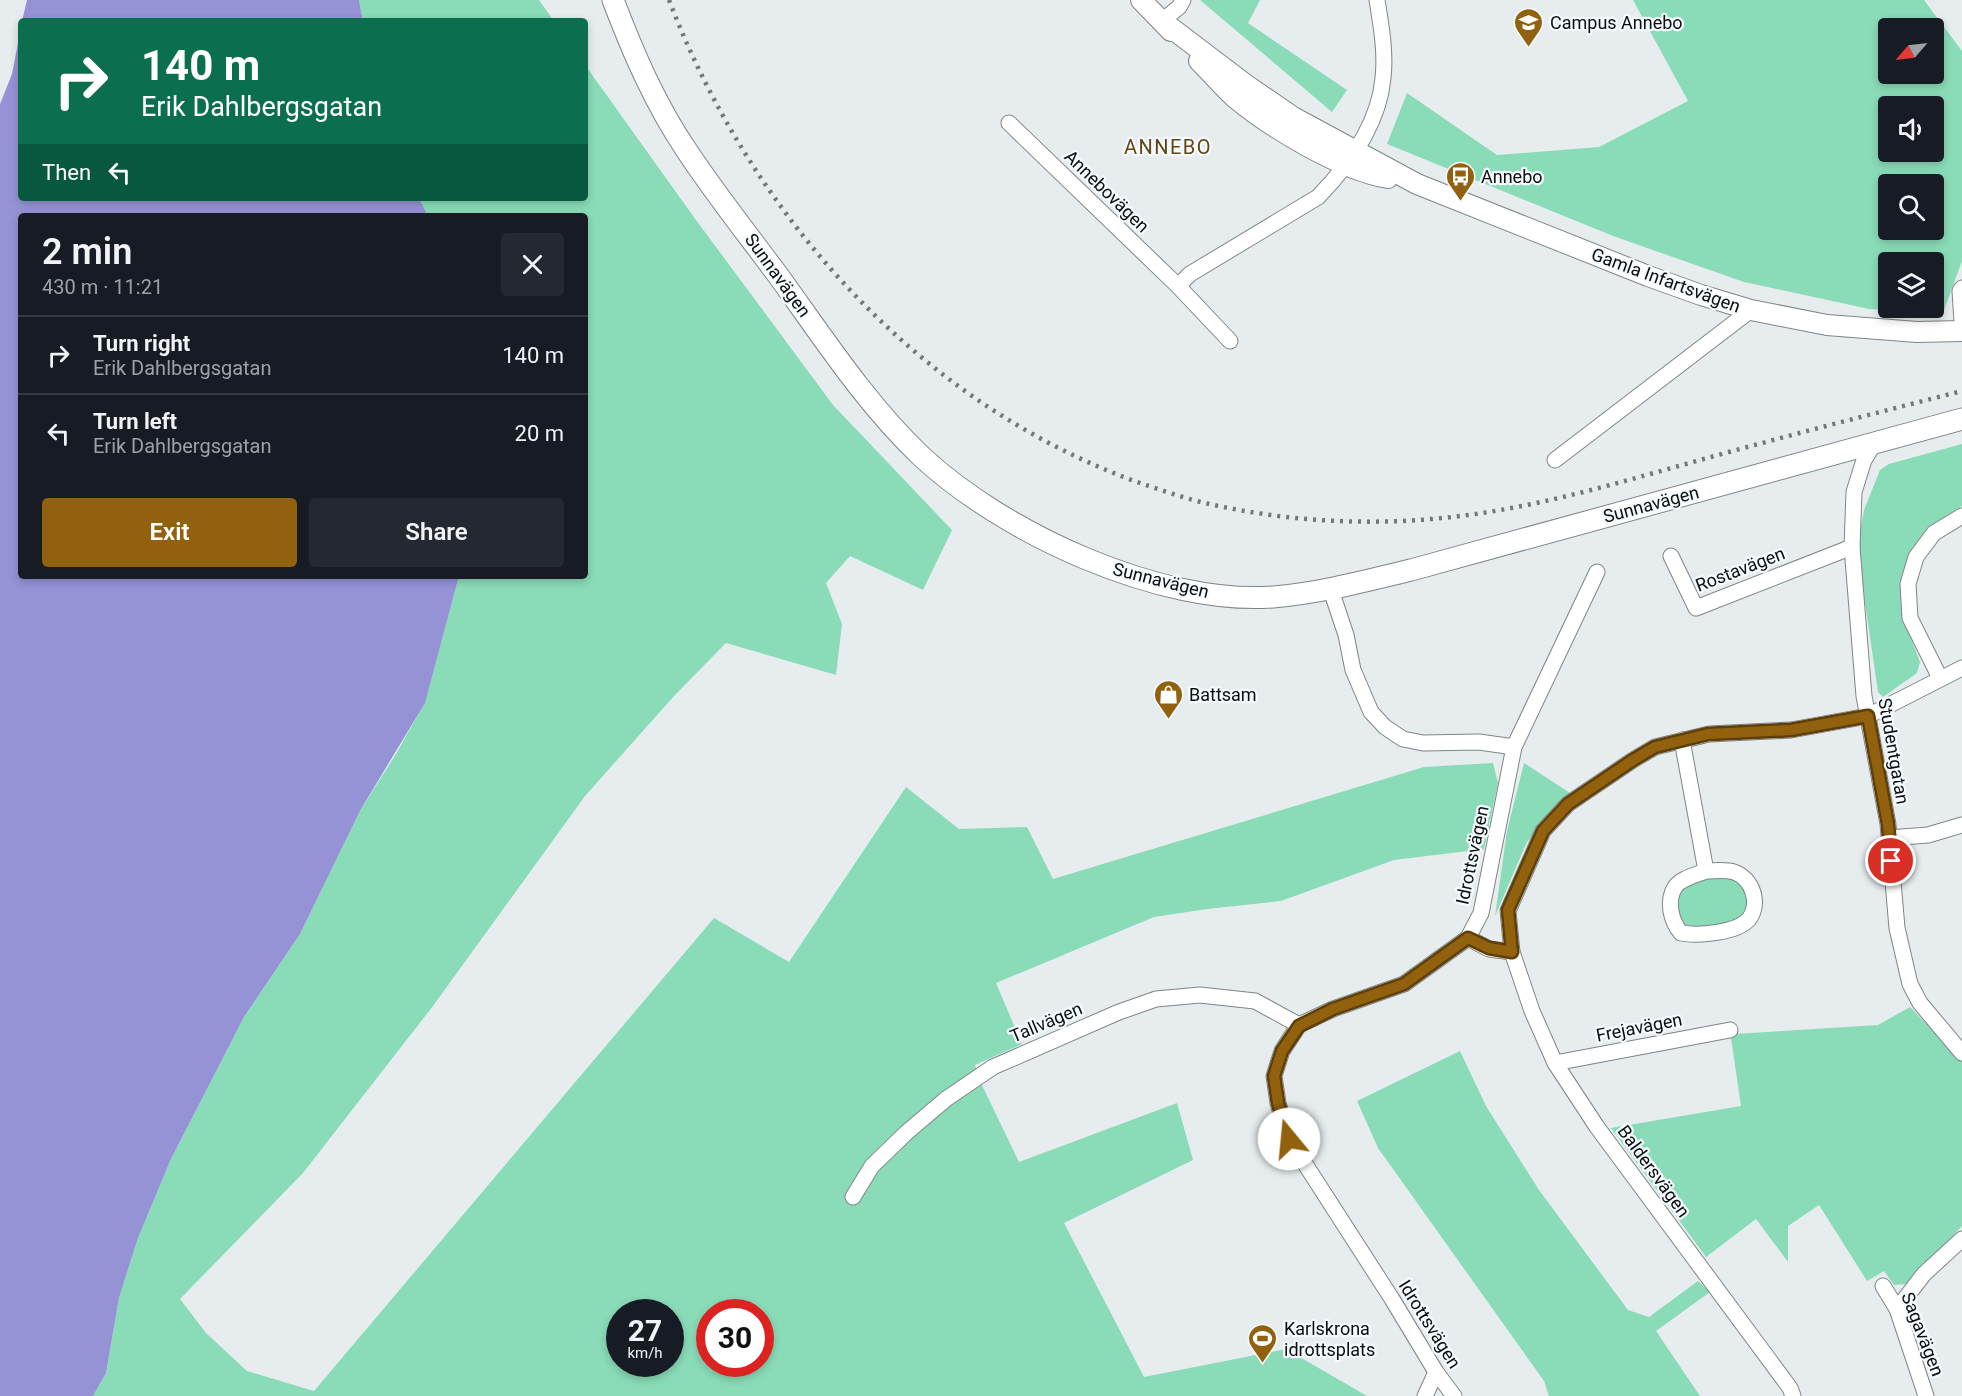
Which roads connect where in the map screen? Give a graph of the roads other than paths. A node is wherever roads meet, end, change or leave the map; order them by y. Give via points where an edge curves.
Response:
1 (613, 0) edge
2 (1141, 0) edge
3 (1183, 0) edge
4 (1377, 0) edge
5 (1162, 21) junction
6 (1009, 123) dead end
7 (1350, 157) junction
8 (1178, 286) junction
9 (1962, 288) edge
10 (1751, 310) junction
11 (1962, 322) edge
12 (1962, 331) edge
13 (1230, 341) dead end
14 (1962, 419) edge
15 (1875, 442) junction
16 (1555, 460) dead end
17 (1962, 516) edge
18 (1852, 547) junction
19 (1671, 556) dead end
20 (1597, 572) dead end
21 (1330, 590) junction
22 (1962, 668) edge
23 (1940, 678) junction
24 (1868, 716) junction
25 (1682, 740) junction
26 (1514, 747) junction
27 (1962, 825) edge
28 (1889, 838) junction
29 (1706, 871) junction
30 (1468, 938) junction
31 (1512, 952) junction
32 (1299, 1026) junction
33 (1730, 1030) dead end
34 (1962, 1053) edge
35 (1555, 1064) junction
36 (853, 1197) dead end
37 (1962, 1239) edge
38 (1883, 1286) dead end
39 (1897, 1309) junction
40 (1436, 1372) junction
41 (1425, 1396) edge
42 (1454, 1396) edge
43 (1793, 1396) edge
44 (1926, 1396) edge

1 - 21 main road, Sunnavägen via 661,109 687,151 857,383 922,457 1003,517 1101,565 1215,595 1271,597
2 - 5 street, Gamla Infartsvägen
3 - 5 street
4 - 7 street via 1383,78 1377,109
5 - 7 street, Gamla Infartsvägen via 1234,97 1282,131
6 - 8 street, Annebovägen
7 - 8 street via 1318,197 1190,274
7 - 10 street, Gamla Infartsvägen via 1377,176 1417,184 1701,296
8 - 13 street, Annebovägen
9 - 11 street
10 - 12 street, Gamla Infartsvägen via 1867,330
10 - 16 street
14 - 15 main road, Sunnavägen
15 - 18 street, Studentgatan via 1864,460 1854,492
15 - 21 main road, Sunnavägen
17 - 23 street via 1934,533 1916,557 1908,584 1910,618
18 - 19 street, Rostavägen via 1696,608
18 - 24 street, Studentgatan
20 - 26 street, Idrottsvägen
21 - 26 street via 1357,679 1371,712 1385,727 1403,739 1423,743 1479,742
22 - 23 street, Baldersvägen
23 - 24 street, Baldersvägen
24 - 25 street, Baldersvägen via 1791,730 1708,734
24 - 28 street, Studentgatan
25 - 29 street
25 - 31 street, Baldersvägen via 1655,747 1633,760 1568,804 1543,831 1508,910
26 - 30 street, Idrottsvägen via 1481,913
27 - 28 street via 1928,835
28 - 34 street, Studentgatan via 1897,928 1910,984 1920,1003
29 - 29 street via 1676,886 1671,911 1673,924 1681,933 1697,936 1736,928 1748,920 1755,906 1746,879 1734,872
30 - 31 street via 1489,948
30 - 32 street, Idrottsvägen via 1404,984 1333,1009
31 - 35 street, Baldersvägen
32 - 36 street, Tallvägen via 1255,1001 1200,994 1156,999 1119,1012 993,1067 946,1099 872,1166
32 - 40 street, Idrottsvägen via 1282,1051 1274,1076 1289,1139
33 - 35 street, Frejavägen
35 - 43 street, Baldersvägen
37 - 39 street via 1924,1274
38 - 39 street, Sagavägen
39 - 44 street, Sagavägen
40 - 41 street
40 - 42 street, Idrottsvägen

